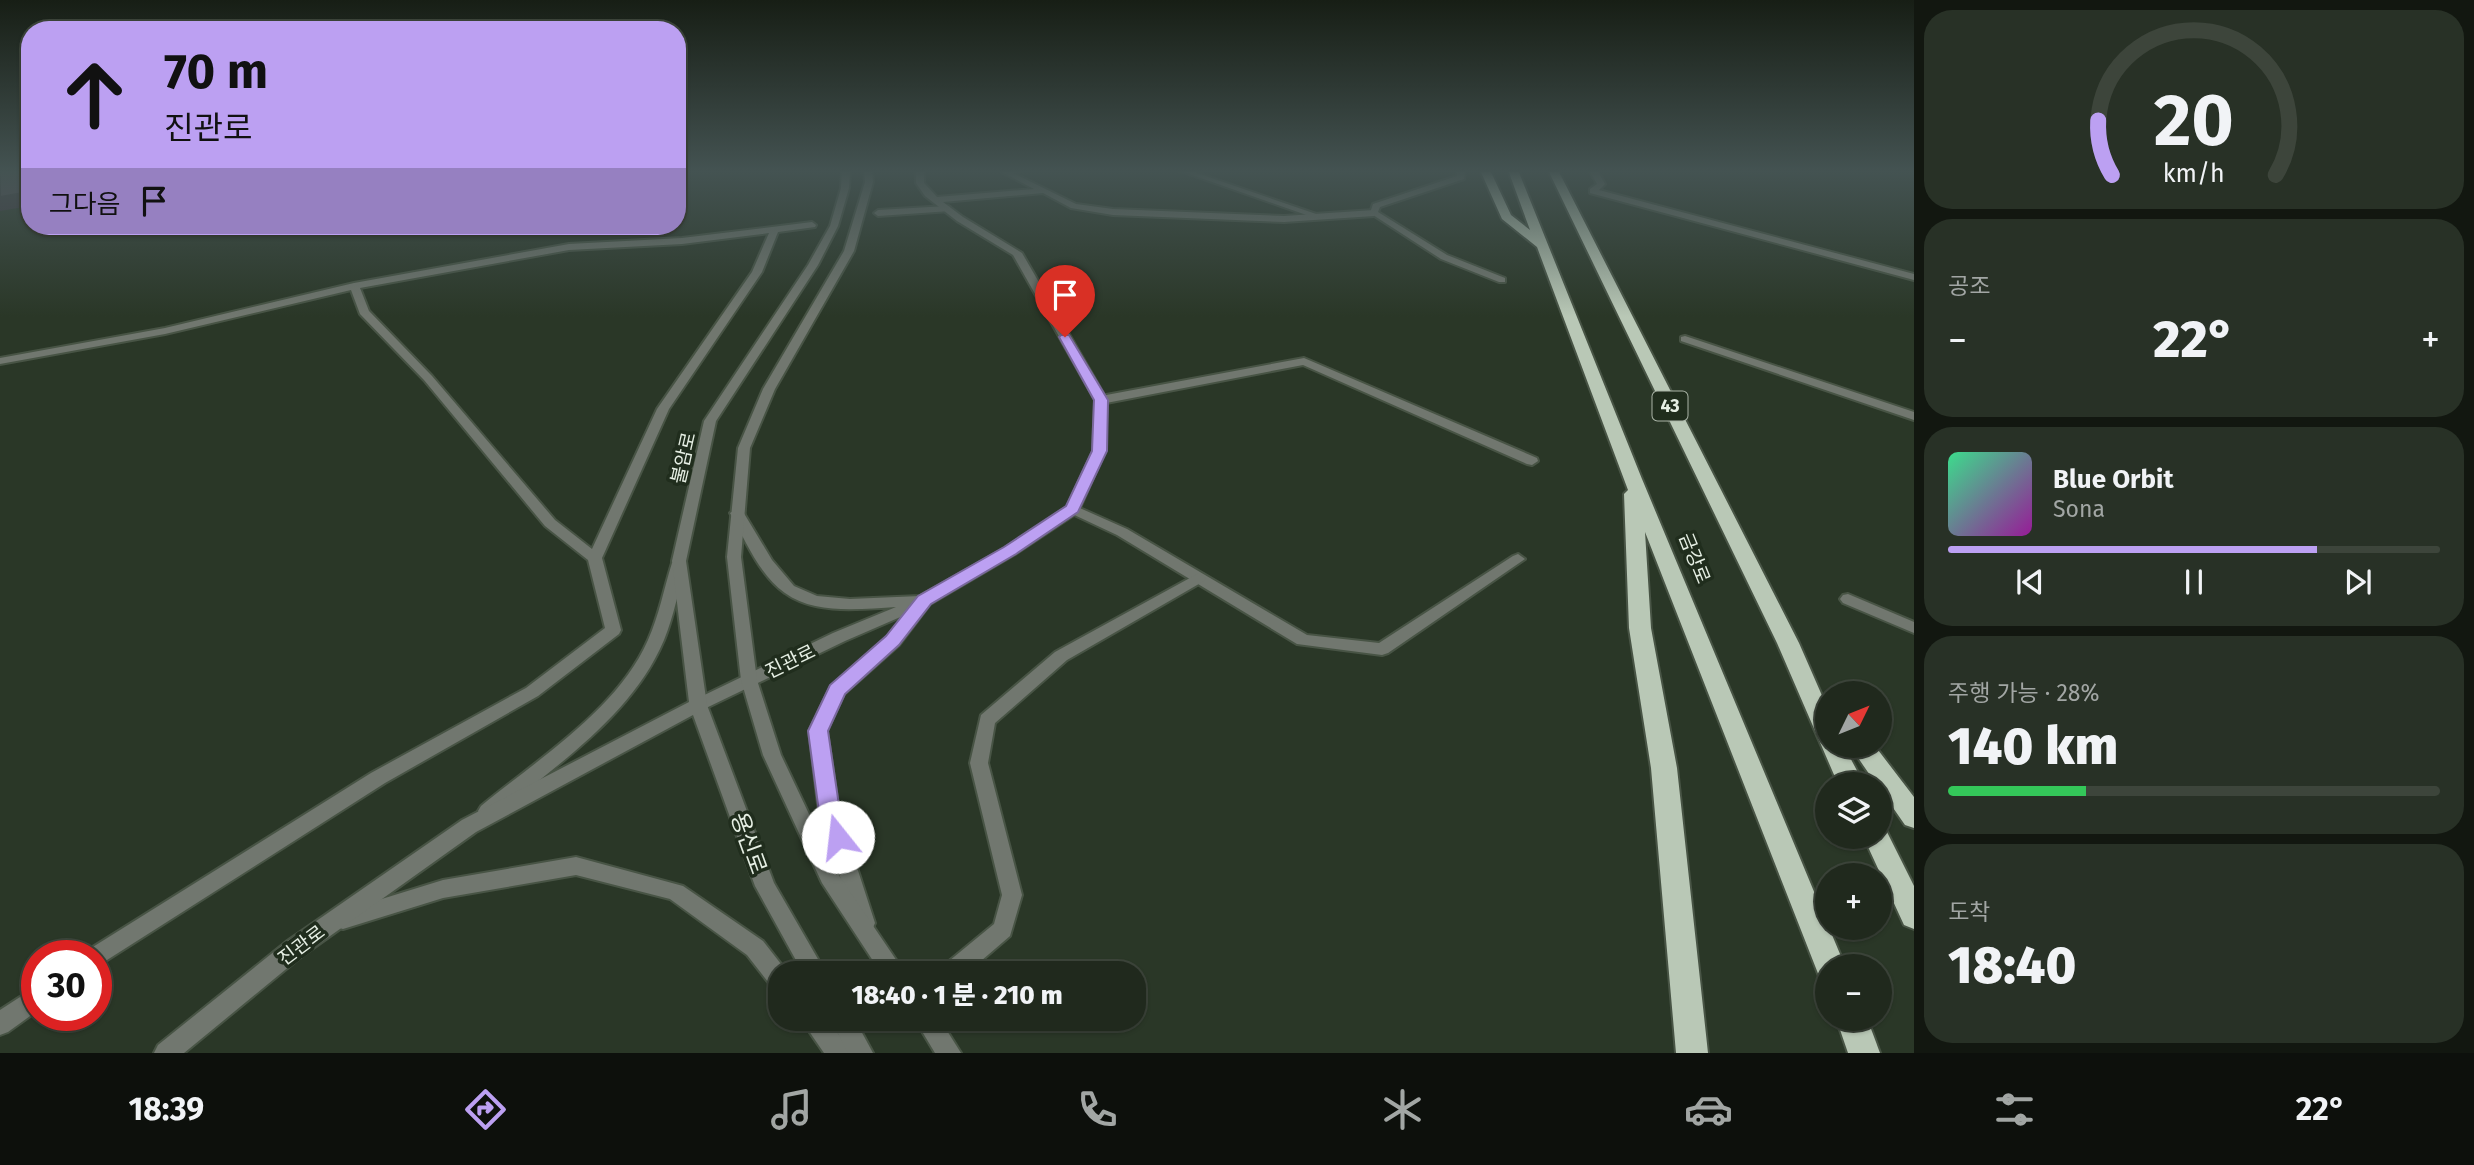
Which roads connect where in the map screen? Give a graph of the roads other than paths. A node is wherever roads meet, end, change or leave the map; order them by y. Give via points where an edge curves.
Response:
1 (836, 219) edge
2 (858, 219) edge
3 (965, 219) edge
4 (1384, 219) edge
5 (1510, 219) edge
6 (1533, 219) edge
7 (1577, 219) edge
8 (1698, 219) edge
9 (812, 225) dead end
10 (774, 231) junction
11 (1544, 246) junction
12 (1914, 277) edge
13 (1502, 280) dead end
14 (354, 286) junction
15 (1685, 339) dead end
16 (0, 361) edge
17 (1101, 400) junction
18 (1914, 416) edge
19 (1532, 461) dead end
20 (1633, 479) junction
21 (1073, 509) junction
22 (737, 513) junction
23 (595, 558) junction
24 (1518, 559) dead end
25 (679, 561) junction
26 (1199, 578) junction
27 (1849, 599) dead end
28 (925, 600) junction
29 (1914, 628) edge
30 (1788, 643) junction
31 (749, 680) junction
32 (1816, 681) edge
33 (698, 705) junction
34 (1815, 707) edge
35 (1871, 758) edge
36 (1914, 817) edge
37 (469, 826) junction
38 (1882, 849) edge
39 (1914, 916) edge
40 (328, 925) junction
41 (870, 937) junction
42 (112, 947) edge
43 (1824, 954) edge
44 (808, 961) edge
45 (886, 961) edge
46 (965, 961) edge
47 (768, 965) edge
48 (21, 1009) edge
49 (0, 1024) edge
50 (821, 1031) edge
51 (848, 1031) edge
52 (934, 1031) edge
53 (1855, 1031) edge
54 (166, 1053) edge
55 (839, 1053) edge
56 (861, 1053) edge
57 (949, 1053) edge
58 (1692, 1053) edge
59 (1864, 1053) edge

1 - 25 street, 불암로 via 813,265 710,421
2 - 22 street via 849,251 757,414 744,448
3 - 17 street via 1017,253
4 - 13 street via 1444,257
5 - 11 highway
6 - 11 highway, 금강로
7 - 30 highway, 43
8 - 12 street
9 - 10 street
10 - 14 street via 569,247
10 - 23 street via 757,272 663,409
11 - 20 highway, 금강로
14 - 16 street via 165,331
14 - 23 street via 364,312 428,378 550,523
15 - 18 street
17 - 19 street via 1304,361
17 - 21 street via 1099,451
20 - 43 highway, 금강로
20 - 58 highway via 1640,628 1664,768
21 - 26 street
21 - 28 street, 진관로
22 - 28 street via 790,590 823,603
22 - 31 street via 734,557
23 - 42 street via 613,630 532,692 378,778
24 - 26 street via 1382,649 1303,640
25 - 33 street, 불암로
25 - 37 street via 655,641 631,685
26 - 46 street via 1061,656 987,720 979,764 1013,895 1003,929
27 - 29 street
28 - 31 street, 진관로
28 - 41 street via 892,641 837,690 818,731 829,812
30 - 32 highway
30 - 34 highway, 43
31 - 33 street, 진관로
31 - 41 street via 772,755 829,877
33 - 37 street, 진관로
33 - 44 street, 용신로 via 765,886
35 - 36 highway
37 - 40 street, 진관로
38 - 39 highway
40 - 47 street via 443,889 576,866 676,892 755,948
40 - 54 street, 진관로
41 - 45 street
48 - 49 street
50 - 55 street
51 - 56 street
52 - 57 street
53 - 59 highway

